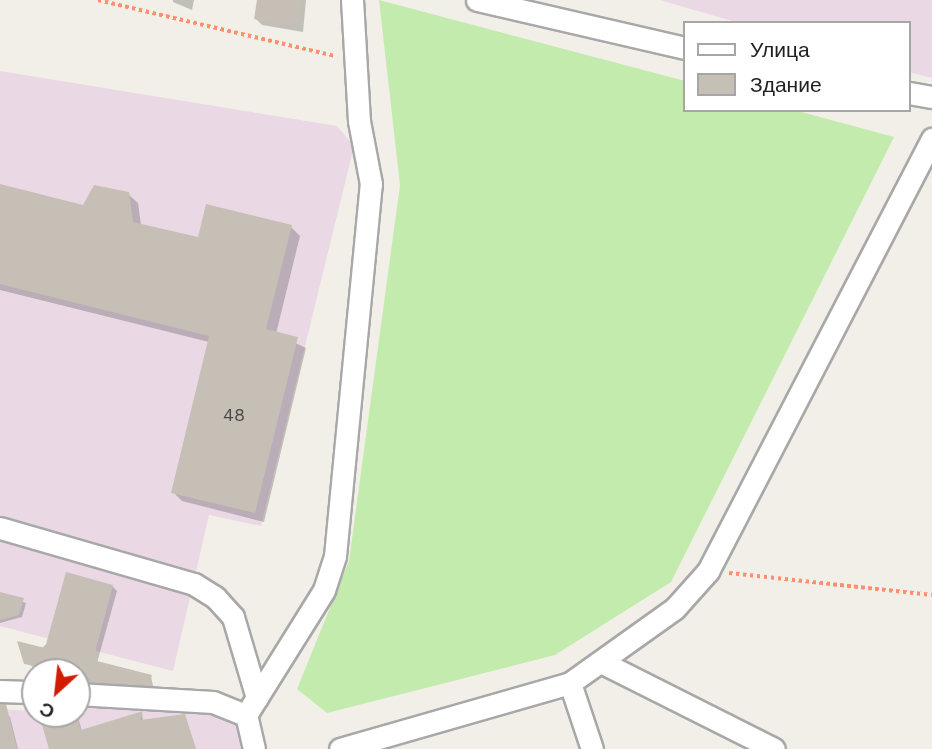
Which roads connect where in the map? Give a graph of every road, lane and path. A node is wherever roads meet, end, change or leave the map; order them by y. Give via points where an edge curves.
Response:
1 (98, 0) edge
2 (352, 0) edge
3 (477, 0) edge
4 (684, 48) edge
5 (354, 58) junction
6 (911, 93) edge
7 (932, 97) edge
8 (932, 139) edge
9 (0, 527) edge
10 (708, 571) junction
11 (932, 596) edge
12 (605, 664) junction
13 (570, 683) junction
14 (0, 691) edge
15 (21, 692) edge
16 (91, 695) edge
17 (251, 706) junction
18 (254, 749) edge
19 (340, 749) edge
20 (593, 749) edge
21 (774, 749) edge

1 - 5 path via 293,51
2 - 5 street
3 - 4 street
5 - 17 street via 370,184 335,556 324,590
6 - 7 street
8 - 10 street
9 - 17 street via 194,584 215,597 233,617
10 - 11 path
10 - 12 street via 675,608
12 - 13 street
12 - 21 street
13 - 19 street
13 - 20 street
14 - 15 street
16 - 17 street
17 - 18 street

